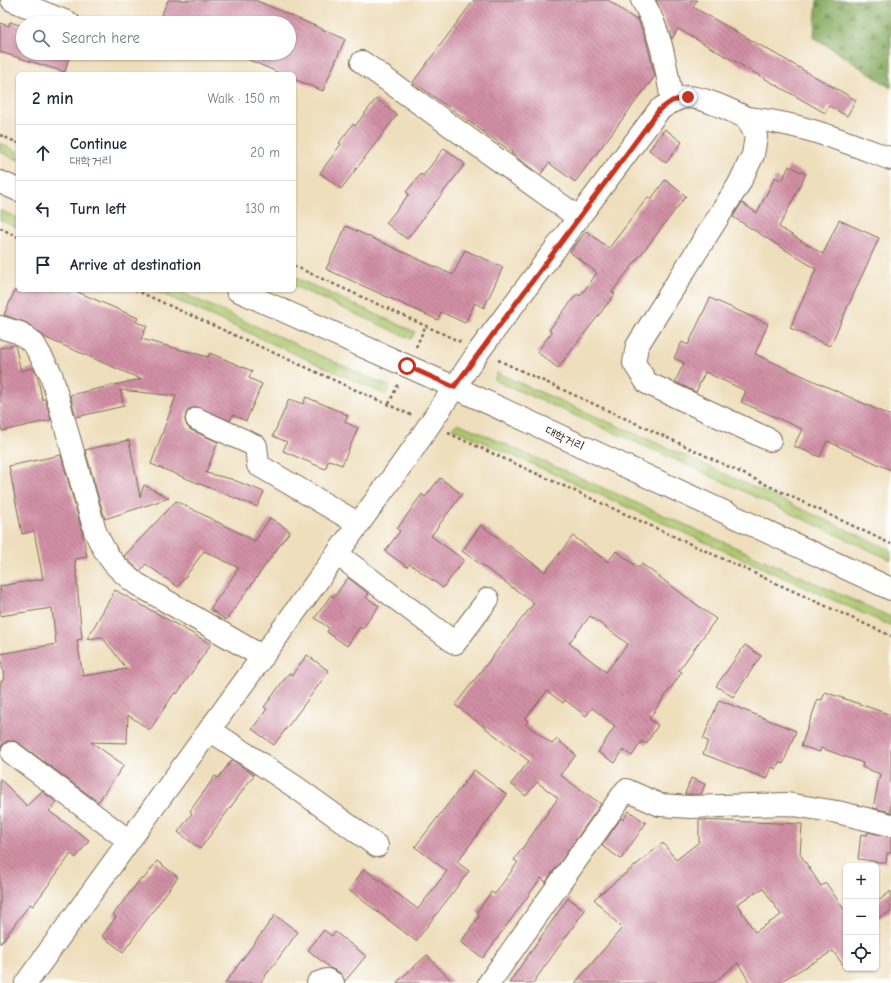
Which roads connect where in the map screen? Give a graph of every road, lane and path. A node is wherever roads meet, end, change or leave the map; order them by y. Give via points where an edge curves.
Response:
1 (12, 0) edge
2 (642, 0) edge
3 (52, 16) edge
4 (362, 62) dead end
5 (672, 101) junction
6 (747, 118) junction
7 (0, 135) edge
8 (16, 142) edge
9 (891, 159) edge
10 (0, 182) edge
11 (16, 189) edge
12 (579, 218) junction
13 (0, 228) edge
14 (16, 236) edge
15 (296, 267) edge
16 (139, 292) edge
17 (241, 292) edge
18 (0, 327) edge
19 (479, 351) junction
20 (454, 387) junction
21 (197, 419) dead end
22 (430, 424) junction
23 (770, 440) dead end
24 (359, 524) junction
25 (891, 544) edge
26 (338, 554) junction
27 (891, 589) edge
28 (488, 600) dead end
29 (891, 636) edge
30 (263, 657) junction
31 (210, 730) junction
32 (12, 753) dead end
33 (891, 825) edge
34 (129, 841) junction
35 (377, 846) dead end
36 (26, 983) edge
37 (318, 983) edge
38 (333, 983) edge
39 (489, 983) edge

1 - 3 street
2 - 5 street via 652,17 664,58
4 - 12 street
5 - 6 street via 688,97 718,105
5 - 12 street via 659,110
6 - 9 street via 773,120 813,130
6 - 23 street via 756,136 753,155 739,184 637,346 634,363 647,383
7 - 8 path
10 - 11 street
12 - 19 street
13 - 14 path
15 - 19 path
16 - 22 path
17 - 20 street, 대학거리
18 - 30 street via 20,333 34,344 51,374 95,531 110,560 120,572 137,584
19 - 20 street
19 - 25 path
20 - 22 street
20 - 27 street, 대학거리
21 - 24 street via 256,446 258,465
22 - 24 street
22 - 29 path
24 - 26 street
26 - 28 street via 455,643
26 - 30 street
30 - 31 street
31 - 34 street
31 - 35 street
32 - 34 street
33 - 39 street via 788,804 690,807 660,805 626,790
34 - 36 street
37 - 38 street via 327,980

